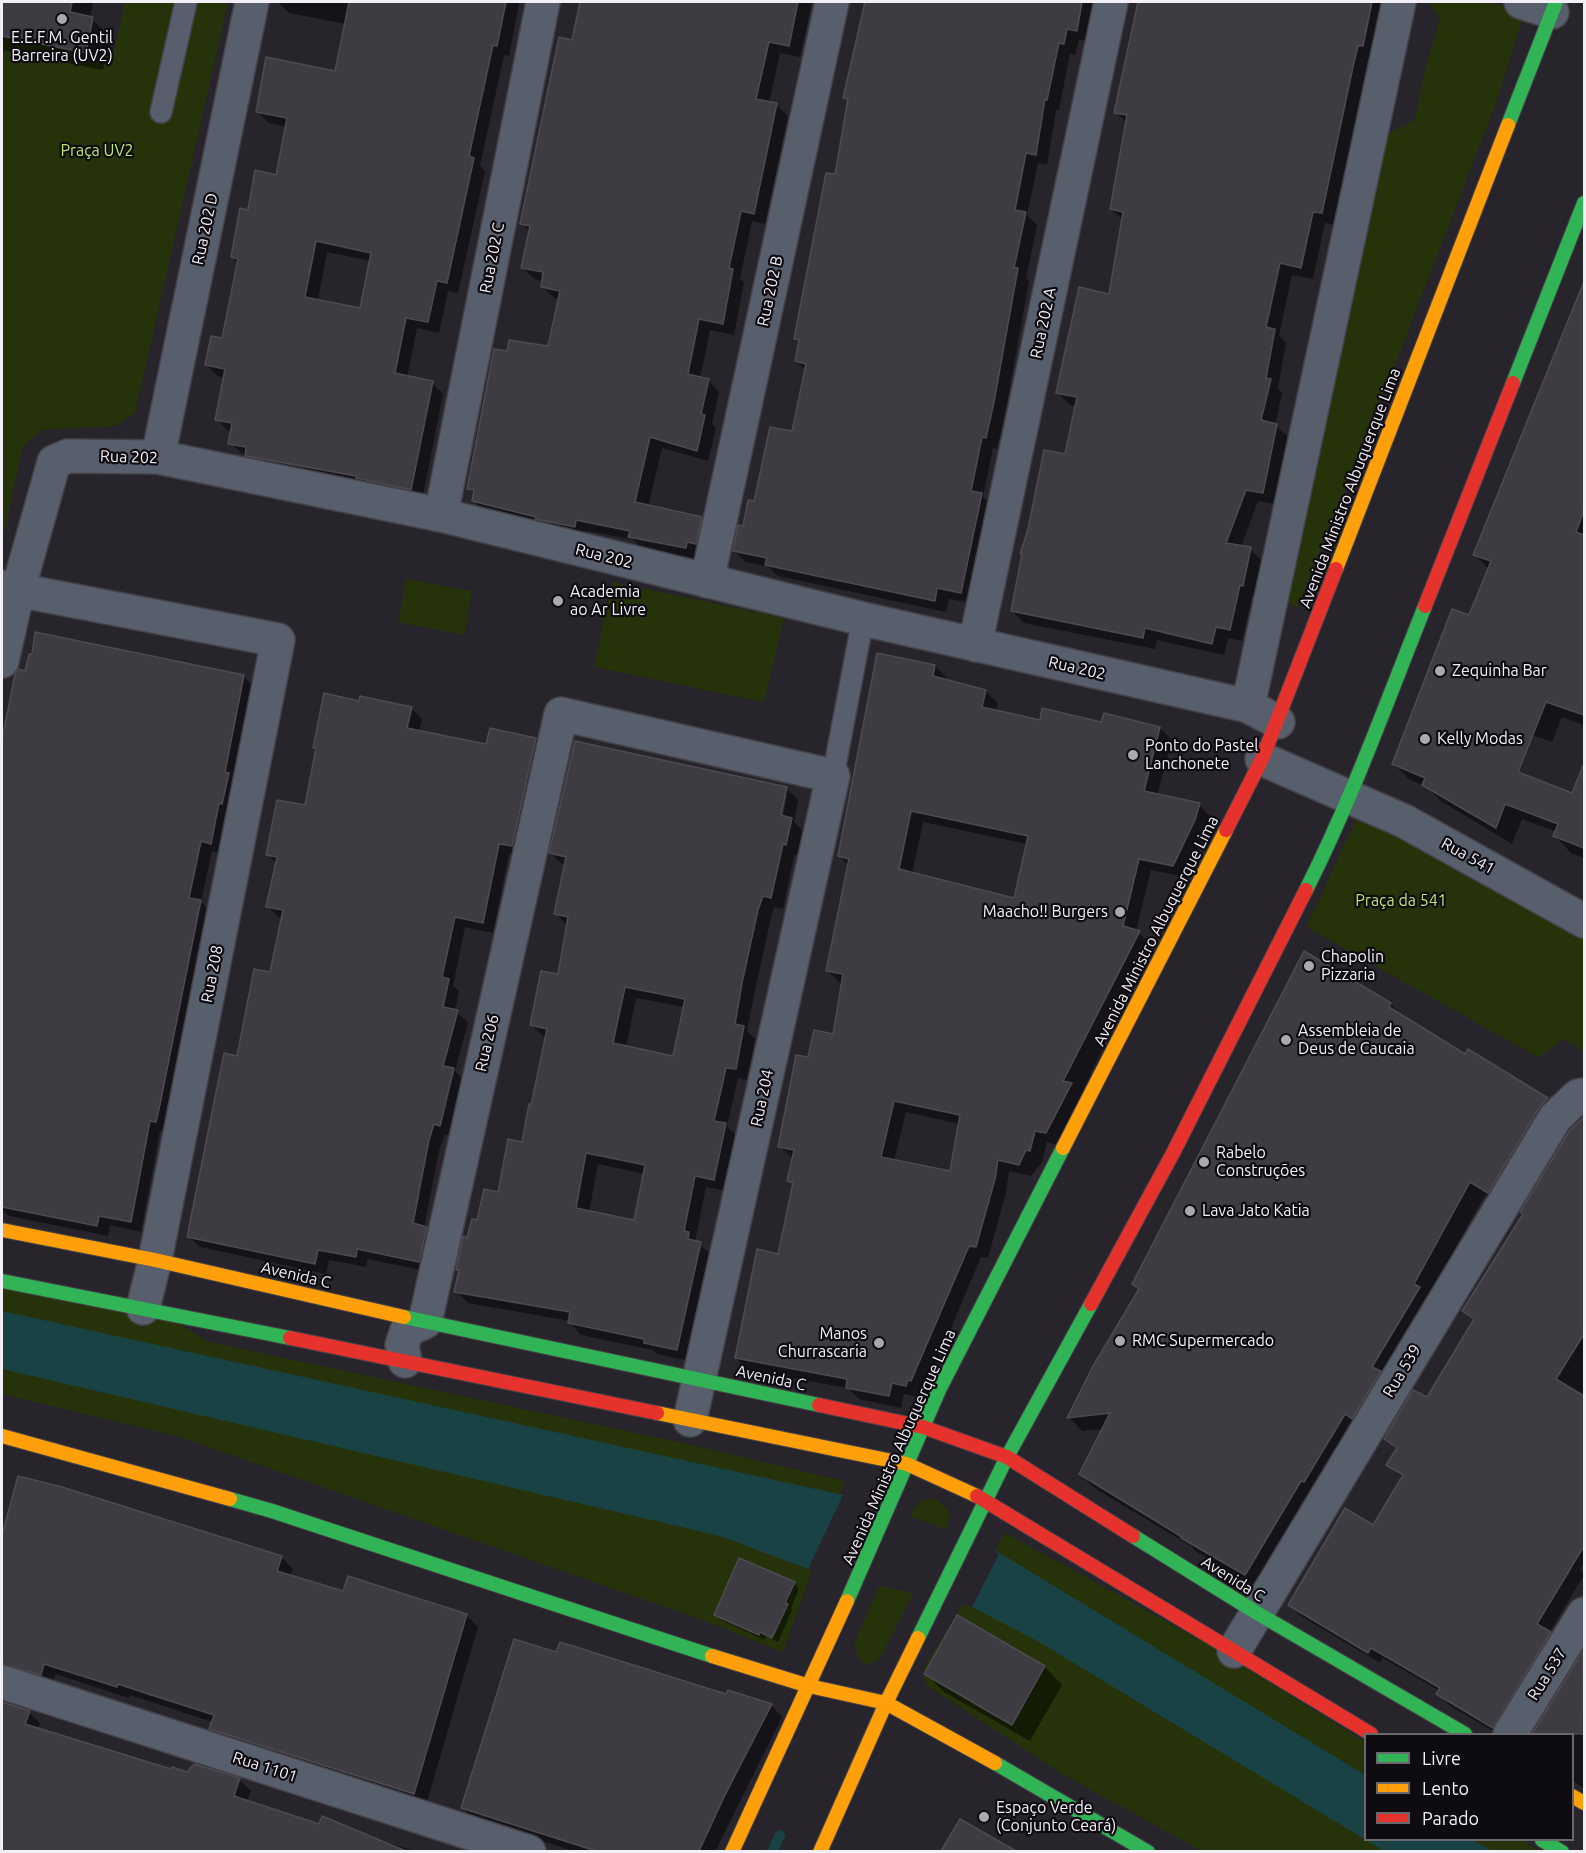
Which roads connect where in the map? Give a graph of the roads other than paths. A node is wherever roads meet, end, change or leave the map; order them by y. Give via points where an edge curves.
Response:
1 (186, 2) edge
2 (252, 2) edge
3 (543, 2) edge
4 (832, 2) edge
5 (1111, 2) edge
6 (1399, 2) edge
7 (1521, 2) edge
8 (1554, 7) edge
9 (161, 112) dead end
10 (1584, 203) edge
11 (158, 457) junction
12 (441, 515) junction
13 (707, 581) junction
14 (10, 588) edge
15 (863, 619) junction
16 (975, 645) junction
17 (2, 661) edge
18 (1248, 706) junction
19 (1278, 722) junction
20 (1262, 759) junction
21 (833, 776) junction
22 (1349, 797) junction
23 (1584, 921) edge
24 (1581, 1096) edge
25 (2, 1230) edge
26 (155, 1260) junction
27 (2, 1281) edge
28 (144, 1308) junction
29 (425, 1322) junction
30 (405, 1362) junction
31 (700, 1381) junction
32 (690, 1420) junction
33 (922, 1427) junction
34 (2, 1436) edge
35 (1007, 1457) junction
36 (907, 1464) junction
37 (986, 1500) junction
38 (1257, 1613) junction
39 (1584, 1614) edge
40 (1234, 1651) junction
41 (2, 1682) edge
42 (809, 1686) junction
43 (886, 1703) junction
44 (1369, 1733) edge
45 (1463, 1733) edge
46 (1511, 1733) edge
47 (1545, 1841) edge
48 (529, 1851) edge
49 (732, 1851) edge
50 (820, 1851) edge
51 (1148, 1851) edge
52 (1562, 1851) edge

1 - 9 lane
2 - 11 street, Rua 202 D
3 - 12 street, Rua 202 C
4 - 13 street, Rua 202 B
5 - 16 street, Rua 202 A
6 - 18 street
7 - 8 street
8 - 19 street, Avenida Ministro Albuquerque Lima
10 - 22 street
11 - 12 street, Rua 202
11 - 14 street, Rua 202 via 68,456 54,462
12 - 13 street, Rua 202
13 - 15 street, Rua 202
14 - 17 street
14 - 26 street, Rua 208 via 278,640
15 - 16 street, Rua 202
15 - 21 lane
16 - 18 street, Rua 202
18 - 19 street, Rua 202
19 - 20 street, Avenida Ministro Albuquerque Lima
20 - 22 street, Rua 541
20 - 33 street, Avenida Ministro Albuquerque Lima
21 - 29 street, Rua 206 via 561,714
21 - 31 street, Rua 204
22 - 23 street, Rua 541 via 1404,821
22 - 35 street via 1173,1152
24 - 38 street, Rua 539 via 1555,1118
25 - 26 street, Avenida C
26 - 28 street, Rua 208
26 - 29 street, Avenida C
27 - 28 street
28 - 30 street
29 - 30 street via 407,1329 402,1345
29 - 31 street, Avenida C
30 - 32 street
31 - 32 street, Rua 204
31 - 33 street, Avenida C
32 - 36 street
33 - 35 street, Avenida C
33 - 36 street, Avenida Ministro Albuquerque Lima
34 - 42 street via 272,1511
35 - 37 street
35 - 38 street, Avenida C
36 - 37 street
36 - 42 street, Avenida Ministro Albuquerque Lima
37 - 40 street
37 - 43 street
38 - 40 street, Rua 539
38 - 45 street, Avenida C
39 - 46 street, Rua 537
40 - 44 street
41 - 48 street, Rua 1101
42 - 43 street
42 - 49 street, Avenida Ministro Albuquerque Lima
43 - 50 street
43 - 51 street
47 - 52 street

